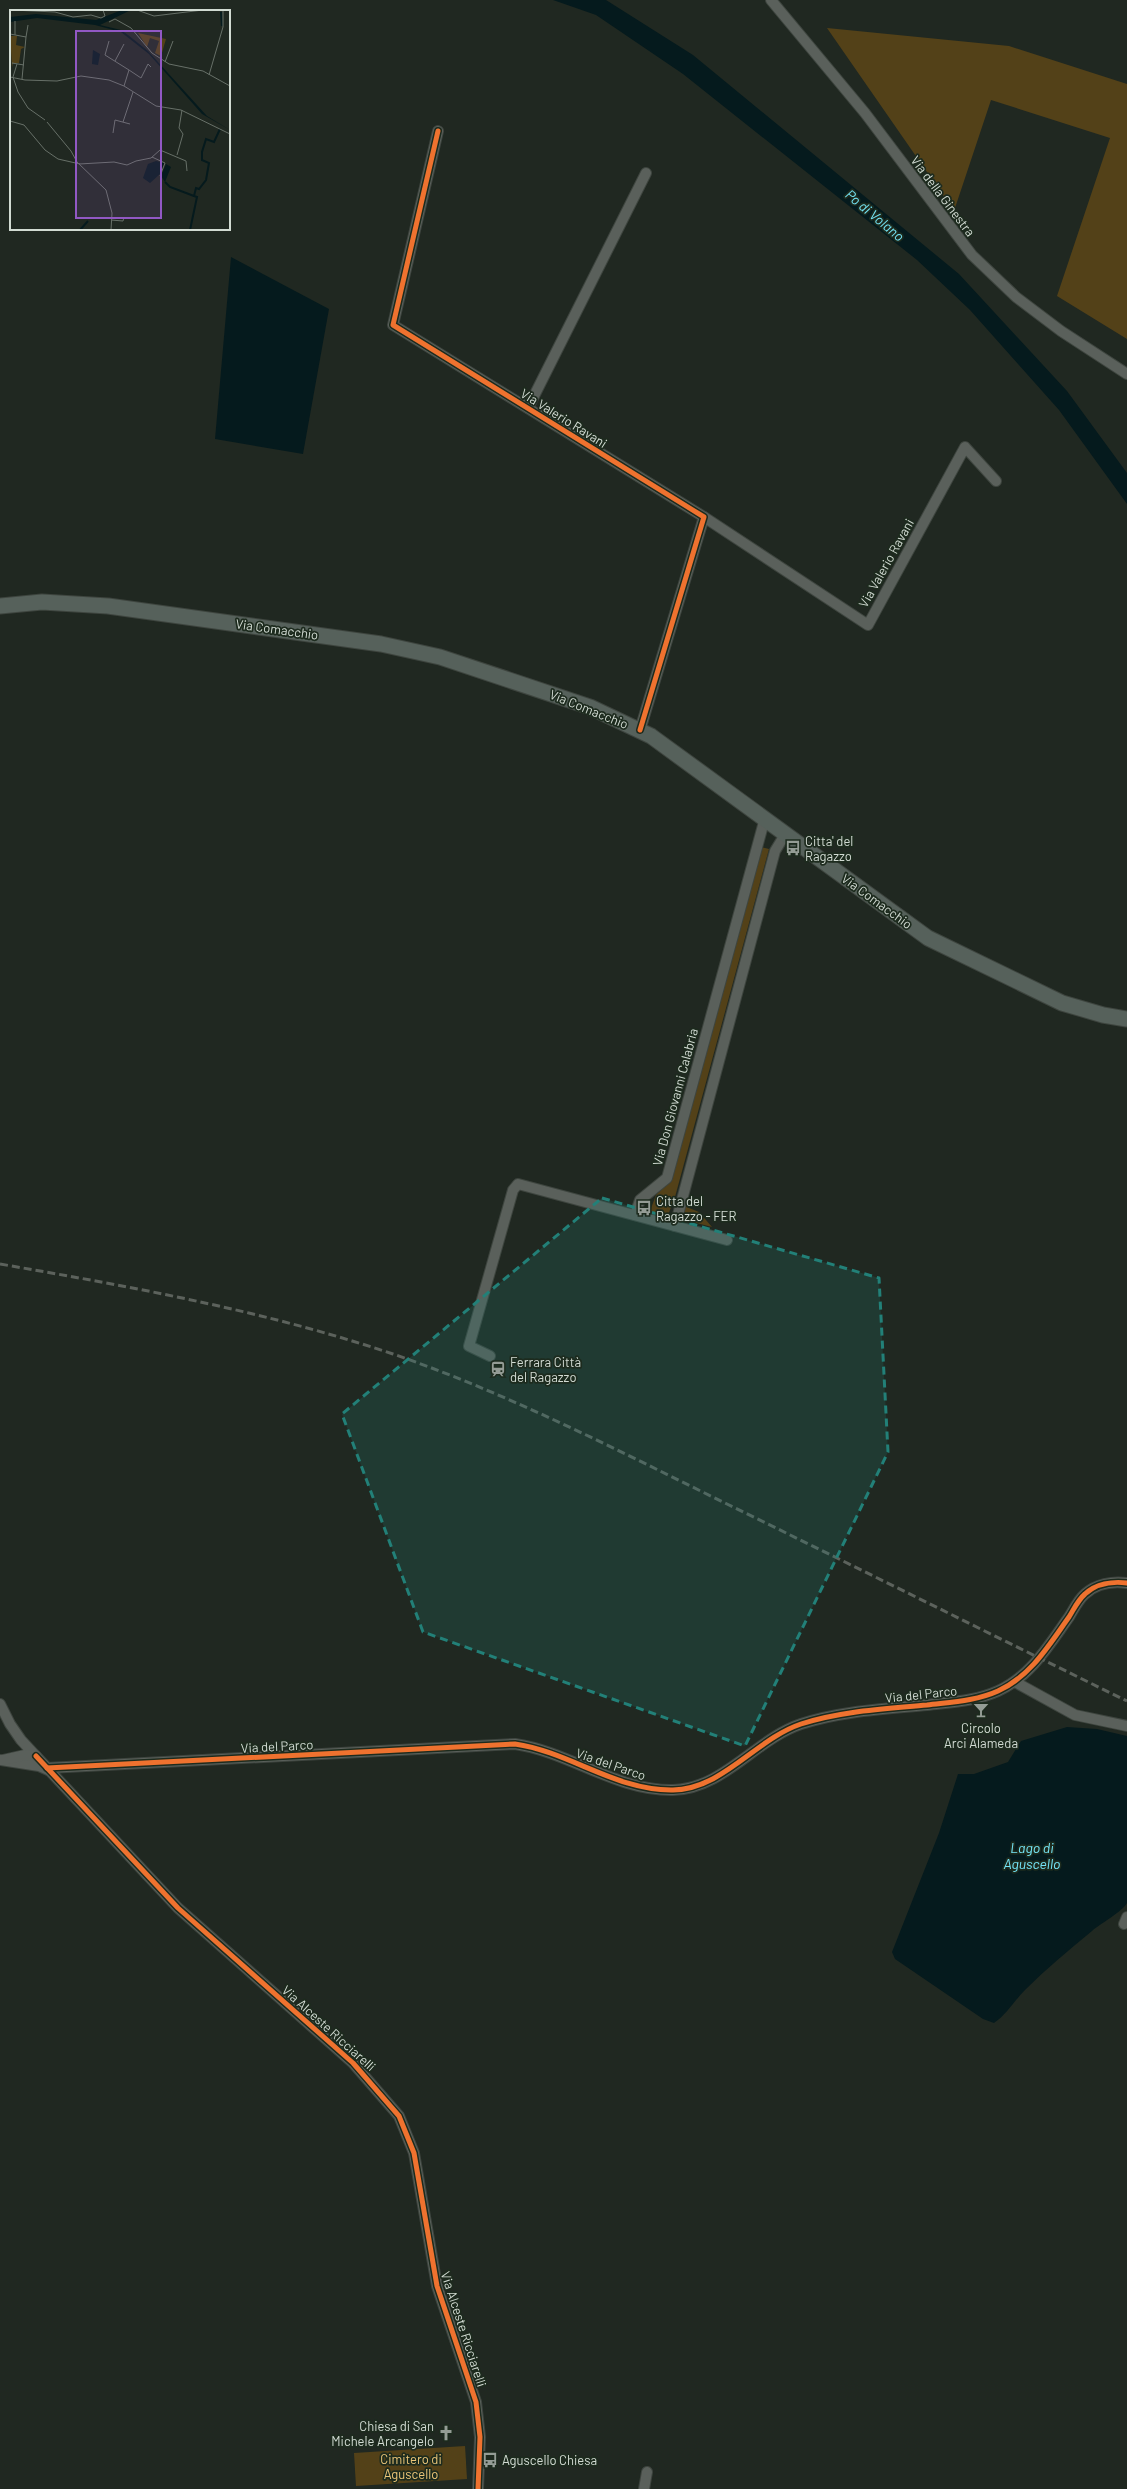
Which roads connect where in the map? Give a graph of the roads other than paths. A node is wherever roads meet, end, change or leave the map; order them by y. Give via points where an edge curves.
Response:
1 (771, 0) edge
2 (438, 132) dead end
3 (646, 174) dead end
4 (1127, 374) edge
5 (528, 408) junction
6 (996, 482) dead end
7 (704, 517) junction
8 (0, 606) edge
9 (640, 730) junction
10 (765, 818) junction
11 (786, 833) junction
12 (1127, 1018) edge
13 (635, 1215) junction
14 (675, 1226) junction
15 (727, 1240) dead end
16 (490, 1356) dead end
17 (1127, 1583) edge
18 (1015, 1682) junction
19 (0, 1704) edge
20 (1127, 1726) edge
21 (36, 1756) junction
22 (0, 1760) edge
23 (18, 1764) junction
24 (50, 1770) junction
25 (647, 2472) dead end
26 (478, 2489) edge
27 (644, 2489) edge

1 - 4 street, Via della Ginestra via 865,113 972,255 1016,297 1061,331
2 - 5 street, Via Valerio Ravani via 393,325
3 - 5 street, Via Valerio Ravani
5 - 7 street, Via Valerio Ravani
6 - 7 street, Via Valerio Ravani via 965,447 868,625
7 - 9 street
8 - 9 main road, Via Comacchio via 42,602 108,606 381,644 440,658 524,683 590,707
9 - 10 main road, Via Comacchio
10 - 11 main road, Via Comacchio
10 - 13 street, Via Don Giovanni Calabria via 667,1178 640,1200
11 - 12 main road, Via Comacchio via 898,918 950,950 1062,1003 1103,1015
11 - 14 street via 775,852
13 - 14 street
13 - 16 street via 522,1183 515,1186 469,1346
14 - 15 street
17 - 18 street, Via del Parco via 1102,1585 1084,1595 1040,1658
18 - 20 street via 1075,1715
18 - 24 street, Via del Parco via 972,1699 834,1716 801,1724 713,1778 698,1785 675,1790 631,1785 546,1752 515,1744
19 - 21 street, Via Alceste Ricciarelli via 15,1731
21 - 22 street, Via del Parco via 20,1755
21 - 23 street via 32,1760
21 - 24 street, Via Alceste Ricciarelli
22 - 23 street, Via del Parco
23 - 24 street, Via del Parco
24 - 26 street, Via Alceste Ricciarelli via 178,1908 353,2064 399,2116 414,2153 437,2286 479,2417
25 - 27 street

